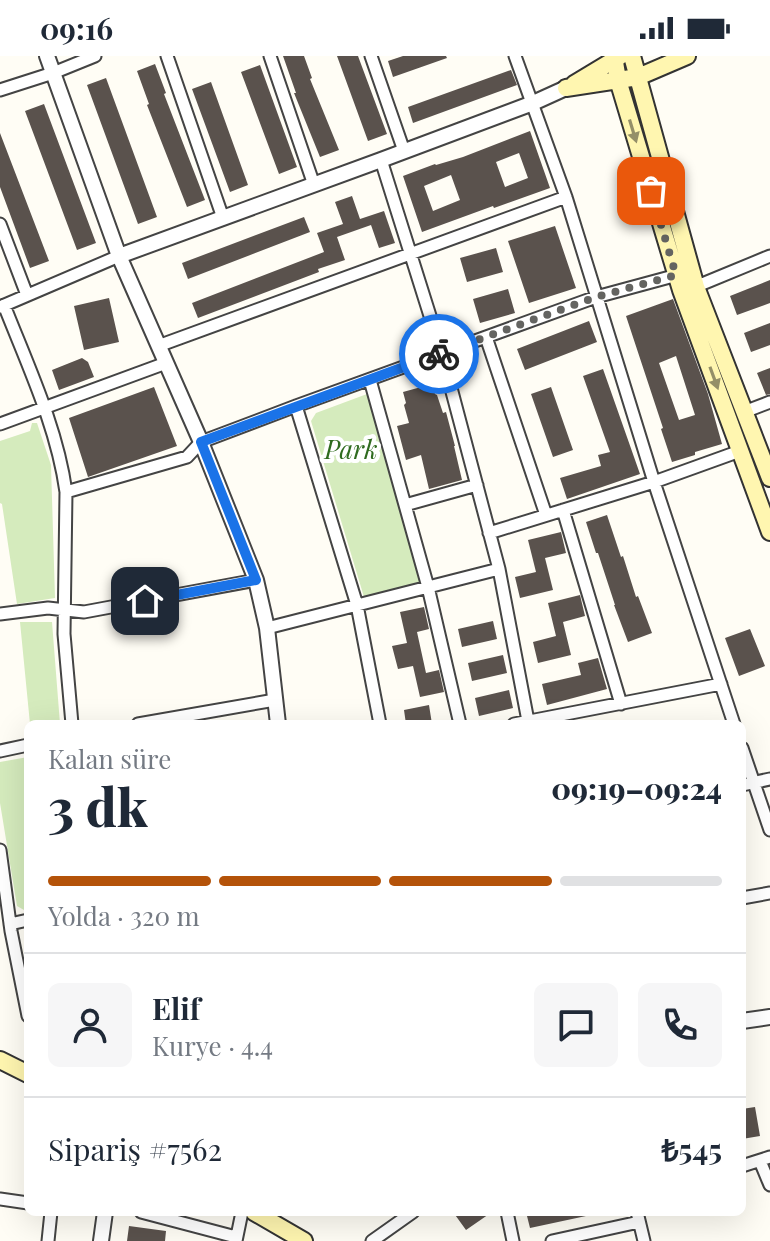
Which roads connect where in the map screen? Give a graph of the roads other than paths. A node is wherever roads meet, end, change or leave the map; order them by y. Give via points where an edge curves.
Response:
1 (47, 56) edge
2 (95, 56) edge
3 (167, 56) edge
4 (270, 56) edge
5 (371, 56) edge
6 (515, 56) edge
7 (632, 56) edge
8 (687, 56) edge
9 (616, 58) edge
10 (53, 73) junction
11 (638, 77) junction
12 (618, 80) junction
13 (566, 88) junction
14 (0, 90) edge
15 (533, 103) junction
16 (404, 151) junction
17 (381, 160) junction
18 (314, 185) junction
19 (566, 197) junction
20 (223, 218) junction
21 (0, 224) edge
22 (410, 253) junction
23 (119, 256) junction
24 (770, 256) edge
25 (686, 281) junction
26 (27, 295) junction
27 (596, 297) junction
28 (2, 306) edge
29 (486, 337) junction
30 (158, 346) junction
31 (442, 354) junction
32 (166, 363) junction
33 (370, 380) junction
34 (770, 402) edge
35 (296, 406) junction
36 (44, 407) junction
37 (744, 412) junction
38 (0, 424) edge
39 (201, 442) junction
40 (740, 451) junction
41 (770, 478) edge
42 (654, 482) junction
43 (477, 485) junction
44 (66, 492) junction
45 (405, 505) junction
46 (563, 510) junction
47 (546, 515) junction
48 (770, 532) edge
49 (489, 533) junction
50 (499, 569) junction
51 (256, 580) junction
52 (428, 587) junction
53 (357, 605) junction
54 (65, 611) junction
55 (0, 614) edge
56 (267, 628) junction
57 (721, 684) junction
58 (275, 700) junction
59 (621, 704) junction
60 (72, 720) edge
61 (161, 720) edge
62 (278, 720) edge
63 (379, 720) edge
64 (459, 720) edge
65 (528, 720) edge
66 (533, 720) edge
67 (733, 720) edge
68 (24, 746) edge
69 (0, 751) edge
70 (770, 779) edge
71 (748, 784) edge
72 (770, 830) edge
73 (0, 850) edge
74 (770, 893) edge
75 (746, 897) edge
76 (7, 927) edge
77 (24, 999) edge
78 (770, 1017) edge
79 (746, 1020) edge
80 (0, 1060) edge
81 (24, 1072) edge
82 (765, 1159) edge
83 (770, 1185) edge
84 (0, 1199) edge
85 (24, 1202) edge
86 (51, 1216) edge
87 (100, 1216) edge
88 (155, 1216) edge
89 (241, 1216) edge
90 (261, 1216) edge
91 (407, 1216) edge
92 (508, 1216) edge
93 (638, 1217) edge
94 (236, 1239) edge
95 (48, 1241) edge
96 (101, 1241) edge
97 (304, 1241) edge
98 (372, 1241) edge
99 (513, 1241) edge
100 (552, 1241) edge
101 (644, 1241) edge

1 - 10 street
2 - 10 street
3 - 20 street
4 - 18 street
5 - 16 street
6 - 15 street
7 - 11 main road
8 - 11 main road
9 - 12 main road
9 - 13 main road
10 - 14 street
10 - 23 street
11 - 12 main road
11 - 25 main road
12 - 13 main road
12 -> 25 main road
13 - 15 street
15 - 16 street
15 - 19 street
16 - 17 street
17 - 18 street
17 - 22 street
18 - 20 street
19 - 22 street
19 - 27 street
20 - 23 street
21 - 26 street
22 - 30 street
22 - 31 street
23 - 26 street
23 - 30 street
24 - 25 street
25 - 27 street
25 - 37 main road
25 -> 40 main road
26 - 28 street
27 - 29 street
27 - 42 street
28 - 36 street
29 - 31 street
29 - 47 street
30 - 32 street
31 - 33 street
31 - 43 street
32 - 36 street
32 - 39 street
33 - 35 street
33 - 45 street
34 - 37 street
35 - 39 street
35 - 53 street
36 - 38 street
36 - 44 street
37 - 41 main road
39 - 44 street via 187,457
39 - 51 street
40 - 42 street
40 - 48 main road
42 - 46 street
42 - 57 street
43 - 45 street
43 - 49 street
44 - 54 street
45 - 52 street
46 - 47 street
46 - 59 street
47 - 49 street
49 - 50 street
50 - 52 street
50 - 65 street
51 - 54 street via 84,612
51 - 56 street
52 - 53 street
52 - 64 street
53 - 56 street
53 - 63 street
54 - 55 street
54 - 60 street
56 - 58 street
57 - 59 street
57 - 67 street
58 - 61 street
58 - 62 street
59 - 66 street
68 - 69 street
70 - 71 street
71 - 72 street
73 - 76 street
74 - 75 street
76 - 77 street
78 - 79 street
80 - 81 main road
82 - 83 street
84 - 85 street
86 - 95 street
87 - 96 street
88 - 94 street
89 - 94 street
90 - 97 main road
91 - 98 street
92 - 99 street
93 - 100 street
93 - 101 street

